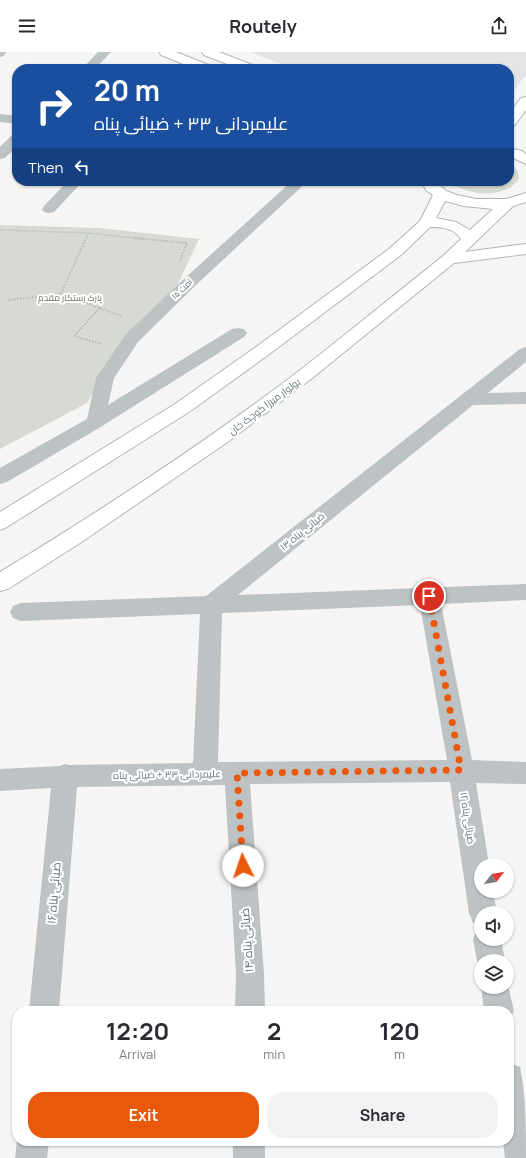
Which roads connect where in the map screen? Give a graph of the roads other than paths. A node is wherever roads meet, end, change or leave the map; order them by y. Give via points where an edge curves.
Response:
1 (105, 52) edge
2 (165, 52) edge
3 (208, 52) edge
4 (93, 64) edge
5 (186, 64) edge
6 (238, 64) edge
7 (526, 102) edge
8 (514, 106) edge
9 (514, 117) edge
10 (0, 118) edge
11 (12, 119) edge
12 (12, 143) edge
13 (514, 153) edge
14 (0, 155) edge
15 (526, 160) edge
16 (71, 186) edge
17 (295, 186) edge
18 (431, 186) edge
19 (442, 194) junction
20 (526, 197) edge
21 (508, 203) junction
22 (49, 209) dead end
23 (526, 210) edge
24 (426, 223) junction
25 (469, 240) junction
26 (526, 249) edge
27 (449, 259) junction
28 (238, 333) dead end
29 (526, 353) edge
30 (526, 398) edge
31 (468, 399) junction
32 (96, 420) junction
33 (0, 477) edge
34 (0, 522) edge
35 (0, 583) edge
36 (526, 592) edge
37 (429, 596) junction
38 (211, 604) junction
39 (22, 612) dead end
40 (461, 770) junction
41 (237, 773) junction
42 (526, 773) edge
43 (205, 774) junction
44 (64, 776) junction
45 (0, 780) edge
46 (482, 906) edge
47 (496, 994) edge
48 (44, 1006) edge
49 (250, 1006) edge
50 (497, 1006) edge
51 (514, 1109) edge
52 (32, 1146) edge
53 (249, 1146) edge
54 (31, 1158) edge
55 (249, 1158) edge
56 (522, 1158) edge

1 - 4 street
2 - 5 main road
3 - 6 main road
7 - 8 main road
7 - 9 main road
10 - 11 street
12 - 14 street
13 - 15 main road
16 - 22 street
17 - 32 street, امت ۱۵ via 191,280 132,338 105,378
18 - 19 main road
19 - 21 main road via 462,202
19 - 24 main road
20 - 21 main road
21 - 23 main road
21 - 25 main road, بولوار میرزا کوچک خان
24 - 25 main road via 454,226 464,232
24 - 34 main road via 395,252 182,408
25 - 27 main road, بولوار میرزا کوچک خان
26 - 27 main road
27 - 35 main road, بولوار میرزا کوچک خان via 304,375 222,436 73,538
28 - 32 street
29 - 31 street, ضیائی پناه ۱۳
30 - 31 street
31 - 38 street, ضیائی پناه ۱۳
32 - 33 street
36 - 37 street
37 - 38 street
37 - 40 street, ضیائی پناه ۱۲
38 - 39 street
38 - 43 street
40 - 41 street, علیمردانی ۳۳ + ضیائی پناه
40 - 42 street, علیمردانی ۳۳ + ضیائی پناه
40 - 46 street, ضیائی پناه ۱۲
41 - 43 street, علیمردانی ۳۳ + ضیائی پناه
41 - 49 street, ضیائی پناه ۱۴
43 - 44 street, علیمردانی ۳۳ + ضیائی پناه
44 - 45 street, علیمردانی ۳۳ + ضیائی پناه
44 - 48 street, ضیائی پناه ۱۶
47 - 50 street
51 - 56 street
52 - 54 street
53 - 55 street

